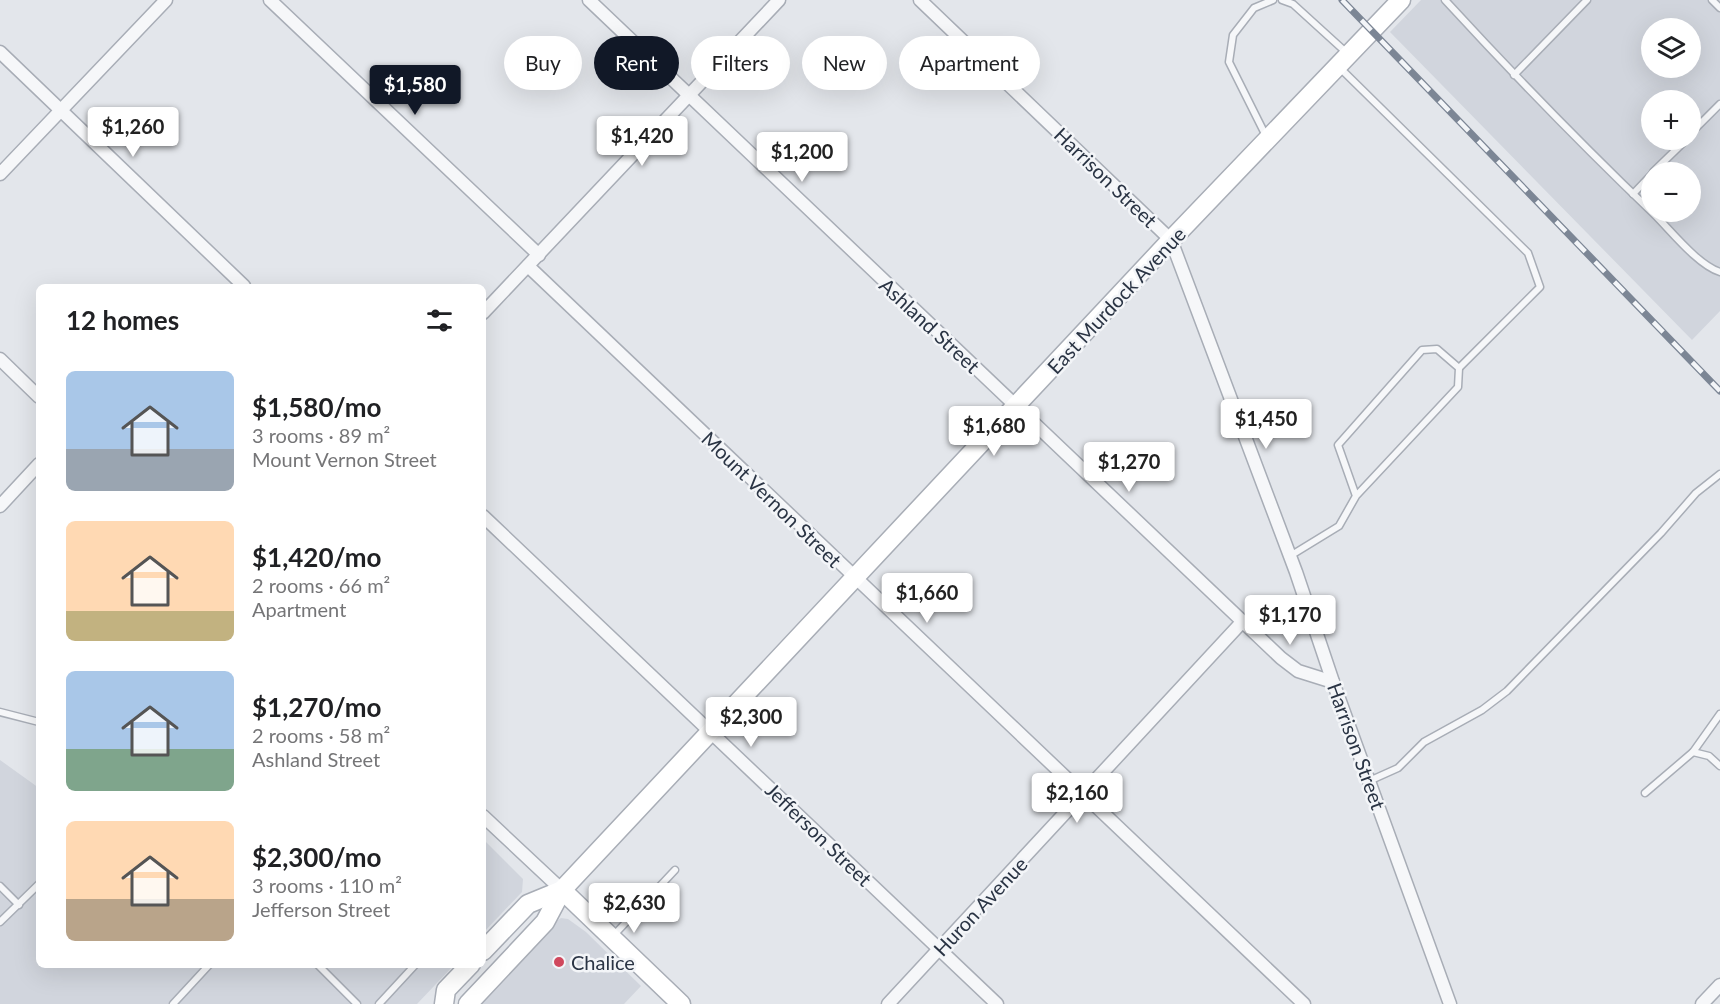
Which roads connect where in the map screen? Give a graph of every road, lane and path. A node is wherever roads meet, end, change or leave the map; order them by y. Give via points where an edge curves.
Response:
1 (166, 0) edge
2 (270, 0) edge
3 (589, 0) edge
4 (779, 0) edge
5 (920, 0) edge
6 (1273, 0) edge
7 (1282, 0) edge
8 (1401, 0) edge
9 (1445, 0) edge
10 (1587, 0) edge
11 (1712, 0) edge
12 (1720, 8) edge
13 (0, 52) edge
14 (1343, 60) junction
15 (1514, 75) junction
16 (688, 96) junction
17 (1720, 104) edge
18 (62, 110) junction
19 (1701, 123) edge
20 (1268, 138) junction
21 (1676, 150) edge
22 (1663, 162) edge
23 (0, 174) edge
24 (1641, 185) edge
25 (1633, 194) junction
26 (1171, 240) junction
27 (539, 255) junction
28 (528, 266) junction
29 (1720, 272) edge
30 (242, 284) edge
31 (486, 310) edge
32 (0, 359) edge
33 (1459, 368) junction
34 (36, 394) edge
35 (1016, 407) junction
36 (36, 467) edge
37 (1720, 474) edge
38 (1356, 496) junction
39 (0, 506) edge
40 (486, 519) edge
41 (1290, 556) junction
42 (856, 578) junction
43 (1242, 622) junction
44 (1333, 682) junction
45 (0, 712) edge
46 (1720, 714) edge
47 (36, 721) edge
48 (711, 731) junction
49 (1693, 752) junction
50 (1720, 766) edge
51 (1369, 781) junction
52 (1645, 793) dead end
53 (1084, 794) junction
54 (486, 819) edge
55 (675, 870) dead end
56 (0, 886) edge
57 (36, 887) edge
58 (562, 890) junction
59 (19, 904) junction
60 (0, 922) edge
61 (612, 938) junction
62 (486, 948) edge
63 (939, 950) junction
64 (206, 968) edge
65 (321, 968) edge
66 (412, 968) edge
67 (467, 968) edge
68 (1720, 984) edge
69 (173, 1004) edge
70 (357, 1004) edge
71 (379, 1004) edge
72 (444, 1004) edge
73 (468, 1004) edge
74 (681, 1004) edge
75 (888, 1004) edge
76 (997, 1004) edge
77 (1304, 1004) edge
78 (1450, 1004) edge
79 (1701, 1004) edge

1 - 18 street
2 - 27 street
3 - 16 street, Ashland Street
4 - 16 street
5 - 26 street, Harrison Street
6 - 20 lane via 1254,8 1233,35 1229,62
7 - 14 lane via 1293,4
8 - 14 main road, East Murdock Avenue
9 - 15 lane
10 - 15 lane
11 - 12 lane
13 - 18 street
14 - 20 main road, East Murdock Avenue
14 - 33 lane via 1528,253 1540,287
15 - 25 lane
16 - 27 street
16 - 35 street, Ashland Street
17 - 19 lane
18 - 23 street
18 - 30 street
20 - 26 main road, East Murdock Avenue
21 - 22 lane
24 - 25 lane
25 - 29 lane via 1700,259
26 - 35 main road, East Murdock Avenue
26 - 41 street, Harrison Street
27 - 28 street
28 - 31 street
28 - 42 street, Mount Vernon Street
32 - 34 street
33 - 38 lane via 1458,387
33 - 38 lane via 1437,349 1422,350 1338,445
35 - 42 main road, East Murdock Avenue
35 - 43 street, Ashland Street
36 - 39 street
37 - 51 lane via 1696,493 1507,691 1482,710 1424,742 1398,768
38 - 41 lane via 1339,526
40 - 48 street, Jefferson Street
41 - 44 street, Harrison Street
42 - 48 main road, East Murdock Avenue
42 - 53 street, Mount Vernon Street
43 - 44 street, Ashland Street via 1298,672
43 - 53 street, Huron Avenue
44 - 51 street, Harrison Street
45 - 47 lane
46 - 49 lane
48 - 58 main road, East Murdock Avenue
48 - 63 street, Jefferson Street
49 - 50 lane via 1709,756
49 - 52 lane
51 - 78 street, Harrison Street
53 - 63 street, Huron Avenue
53 - 77 street, Mount Vernon Street
54 - 58 street
55 - 61 lane
56 - 59 lane
57 - 59 lane
58 - 61 main road
58 - 62 main road via 528,904
58 - 73 main road via 545,922
59 - 60 lane
61 - 74 main road
63 - 75 street, Huron Avenue
63 - 76 street, Jefferson Street
64 - 69 lane
65 - 70 lane
66 - 71 lane
67 - 72 main road via 446,990
68 - 79 street

